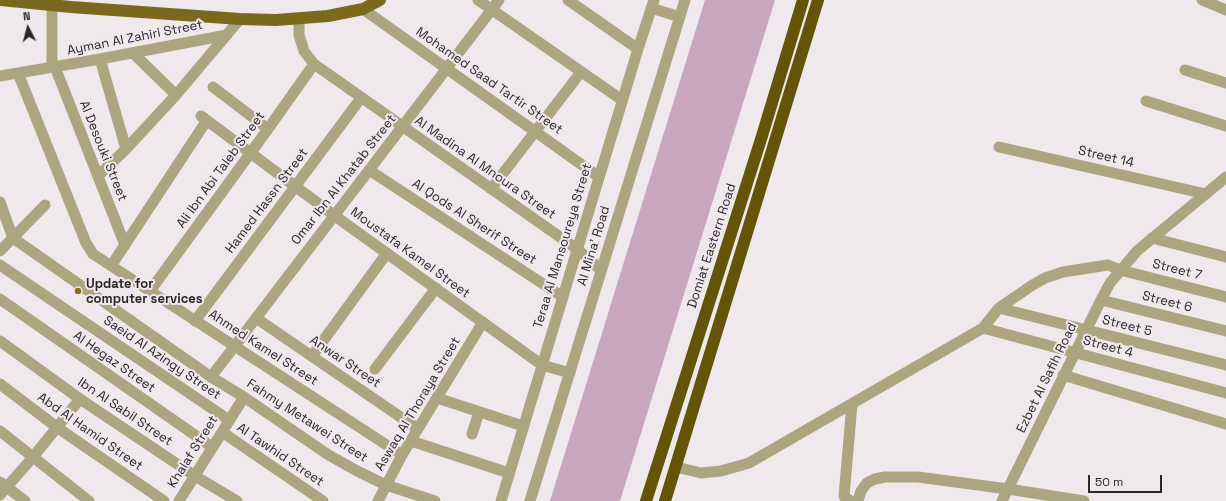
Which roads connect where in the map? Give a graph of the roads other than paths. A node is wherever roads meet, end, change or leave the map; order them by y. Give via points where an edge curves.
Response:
1 (1, 0) edge
2 (380, 0) edge
3 (478, 0) edge
4 (499, 0) edge
5 (568, 0) edge
6 (685, 0) edge
7 (803, 0) edge
8 (818, 0) edge
9 (1202, 0) edge
10 (652, 3) edge
11 (74, 4) edge
12 (103, 5) edge
13 (52, 6) junction
14 (362, 9) junction
15 (492, 10) junction
16 (1226, 10) edge
17 (680, 17) junction
18 (299, 18) junction
19 (240, 19) junction
20 (227, 35) junction
21 (638, 49) junction
22 (133, 53) junction
23 (100, 59) junction
24 (314, 64) junction
25 (53, 67) junction
26 (447, 69) junction
27 (1184, 70) dead end
28 (582, 72) junction
29 (18, 73) junction
30 (0, 76) edge
31 (1226, 83) edge
32 (213, 87) dead end
33 (176, 95) junction
34 (361, 98) junction
35 (622, 100) junction
36 (1146, 101) dead end
37 (1226, 126) edge
38 (403, 127) junction
39 (268, 129) junction
40 (535, 132) junction
41 (762, 136) junction
42 (776, 140) junction
43 (999, 147) dead end
44 (126, 149) junction
45 (251, 153) junction
46 (370, 170) junction
47 (98, 176) junction
48 (599, 177) junction
49 (1223, 183) edge
50 (295, 186) junction
51 (491, 189) junction
52 (1206, 194) junction
53 (0, 202) edge
54 (45, 205) dead end
55 (335, 216) junction
56 (13, 238) junction
57 (1152, 238) junction
58 (125, 245) junction
59 (577, 249) junction
60 (0, 251) edge
61 (387, 253) junction
62 (1226, 257) edge
63 (0, 265) edge
64 (111, 266) junction
65 (601, 270) junction
66 (1120, 270) junction
67 (436, 288) junction
68 (150, 291) junction
69 (563, 297) junction
70 (1226, 297) edge
71 (0, 299) edge
72 (1101, 300) junction
73 (999, 308) junction
74 (256, 318) junction
75 (195, 321) junction
76 (483, 322) junction
77 (983, 328) junction
78 (1086, 330) junction
79 (1226, 331) edge
80 (0, 341) edge
81 (235, 346) junction
82 (1075, 352) junction
83 (312, 356) junction
84 (542, 365) junction
85 (1226, 365) edge
86 (375, 369) dead end
87 (570, 373) junction
88 (1063, 375) junction
89 (211, 377) junction
90 (0, 384) edge
91 (1226, 392) edge
92 (244, 398) junction
93 (437, 398) junction
94 (80, 399) junction
95 (852, 404) junction
96 (480, 412) junction
97 (229, 420) junction
98 (1226, 424) edge
99 (524, 426) junction
100 (58, 428) junction
101 (418, 429) junction
102 (0, 431) edge
103 (222, 432) junction
104 (472, 434) dead end
105 (411, 441) junction
106 (212, 447) junction
107 (402, 454) junction
108 (33, 457) junction
109 (676, 467) junction
110 (509, 473) junction
111 (195, 476) junction
112 (386, 485) junction
113 (2, 489) edge
114 (1008, 489) junction
115 (25, 501) edge
116 (90, 501) edge
117 (164, 501) edge
118 (179, 501) edge
119 (237, 501) edge
120 (323, 501) edge
121 (378, 501) edge
122 (435, 501) edge
123 (501, 501) edge
124 (530, 501) edge
125 (646, 501) edge
126 (665, 501) edge
127 (851, 501) edge
128 (858, 501) edge
129 (1002, 501) edge
130 (1084, 501) edge

1 - 13 main road
2 - 14 main road
3 - 15 street
4 - 15 street, Omar Ibn Al Khatab Street
5 - 21 street
6 - 17 street, Al Mina' Road
7 - 41 highway, Domiat Eastern Road
8 - 42 highway
9 - 16 street
10 - 17 street
10 - 21 street, Teraa Al Mansoureya Street
11 - 12 main road
11 - 13 main road
12 - 19 main road
13 - 25 street
14 - 18 main road via 328,16
14 - 26 street, Mohamed Saad Tartir Street
15 - 26 street, Omar Ibn Al Khatab Street
15 - 28 street
17 - 65 street, Al Mina' Road
18 - 19 main road
18 - 24 street, Al Madina Al Mnoura Street via 299,35 304,51
19 - 20 street
20 - 22 street, Ayman Al Zahiri Street
20 - 33 street
21 - 35 street, Teraa Al Mansoureya Street
22 - 23 street, Ayman Al Zahiri Street
22 - 33 street
23 - 25 street, Ayman Al Zahiri Street
23 - 44 street
24 - 34 street, Al Madina Al Mnoura Street
24 - 39 street, Ali Ibn Abi Taleb Street
25 - 29 street, Ayman Al Zahiri Street
25 - 47 street, Al Desouki Street
26 - 38 street, Omar Ibn Al Khatab Street
26 - 40 street, Mohamed Saad Tartir Street
27 - 31 street
28 - 35 street
28 - 40 street
29 - 30 street, Ayman Al Zahiri Street
29 - 64 street, Ahmed Kamel Street via 86,243 93,254
32 - 39 street
33 - 44 street
34 - 38 street, Al Madina Al Mnoura Street
34 - 50 street, Hamed Hassn Street
35 - 48 street, Teraa Al Mansoureya Street
36 - 37 street
38 - 46 street, Omar Ibn Al Khatab Street
38 - 51 street, Al Madina Al Mnoura Street
39 - 45 street, Ali Ibn Abi Taleb Street
40 - 48 street, Mohamed Saad Tartir Street
40 - 51 street
41 - 42 highway
41 - 125 highway, Domiat Eastern Road
42 - 109 highway
43 - 52 street, Street 14
44 - 47 street
45 - 50 street, Moustafa Kamel Street
45 - 58 street, Moustafa Kamel Street via 204,118
45 - 68 street, Ali Ibn Abi Taleb Street
46 - 55 street, Omar Ibn Al Khatab Street
46 - 69 street, Al Qods Al Sherif Street
47 - 58 street, Al Desouki Street
48 - 59 street, Teraa Al Mansoureya Street
49 - 52 street, Ezbet Al Safih Road
50 - 55 street, Moustafa Kamel Street
50 - 75 street, Hamed Hassn Street
51 - 59 street, Al Madina Al Mnoura Street
52 - 57 street, Ezbet Al Safih Road
53 - 56 street
54 - 56 street
55 - 61 street, Moustafa Kamel Street
55 - 74 street, Omar Ibn Al Khatab Street
56 - 60 street
56 - 89 street, Fahmy Metawei Street
57 - 62 street
57 - 66 street, Ezbet Al Safih Road
58 - 64 street
59 - 65 street, Al Madina Al Mnoura Street
59 - 69 street, Teraa Al Mansoureya Street
61 - 67 street, Moustafa Kamel Street
61 - 83 street
63 - 97 street, Saeid Al Azingy Street
64 - 68 street, Ahmed Kamel Street
65 - 87 street, Al Mina' Road
66 - 70 street, Street 7
66 - 72 street, Ezbet Al Safih Road
66 - 73 street, Street 7 via 1103,265 1063,272 1030,286
67 - 76 street, Moustafa Kamel Street
67 - 86 street
68 - 75 street, Ahmed Kamel Street
69 - 84 street, Teraa Al Mansoureya Street
71 - 106 street, Al Hegaz Street
72 - 78 street, Ezbet Al Safih Road
72 - 79 street, Street 6
73 - 77 street, Street 7
73 - 78 street, Street 5
74 - 81 street, Omar Ibn Al Khatab Street
74 - 83 street, Anwar Street
75 - 81 street, Ahmed Kamel Street
76 - 84 street, Moustafa Kamel Street
76 - 93 street, Aswaq Al Thoraya Street
77 - 82 street, Street 4
77 - 95 street
78 - 82 street, Ezbet Al Safih Road
78 - 85 street, Street 5
80 - 94 street, Ibn Al Sabil Street
81 - 89 street, Omar Ibn Al Khatab Street
81 - 107 street, Ahmed Kamel Street
82 - 88 street, Ezbet Al Safih Road
82 - 91 street, Street 4
83 - 101 street, Anwar Street
84 - 87 street, Moustafa Kamel Street
84 - 99 street, Teraa Al Mansoureya Street
87 - 124 street, Al Mina' Road
88 - 98 street
88 - 114 street, Ezbet Al Safih Road
89 - 92 street, Fahmy Metawei Street
90 - 100 street, Abd Al Hamid Street
92 - 97 street, Khalaf Street
92 - 112 street, Fahmy Metawei Street via 327,454
93 - 96 street
93 - 101 street, Aswaq Al Thoraya Street
94 - 100 street
94 - 111 street, Ibn Al Sabil Street
95 - 109 street via 750,463 721,471 701,473
95 - 127 street via 844,496
96 - 99 street
96 - 104 street
97 - 103 street, Khalaf Street
99 - 110 street, Teraa Al Mansoureya Street
100 - 108 street
100 - 117 street, Abd Al Hamid Street
101 - 105 street, Aswaq Al Thoraya Street
102 - 108 street
103 - 106 street, Khalaf Street
103 - 120 street, Al Tawhid Street
105 - 107 street, Aswaq Al Thoraya Street
105 - 110 street
106 - 111 street, Khalaf Street
107 - 112 street, Aswaq Al Thoraya Street
108 - 113 street
108 - 116 street
109 - 126 highway
110 - 123 street, Teraa Al Mansoureya Street
111 - 118 street, Khalaf Street
111 - 119 street, Ibn Al Sabil Street
112 - 121 street, Aswaq Al Thoraya Street
112 - 122 street, Fahmy Metawei Street
113 - 115 street
114 - 128 street via 918,476 885,477 867,483
114 - 129 street, Ezbet Al Safih Road
114 - 130 street

